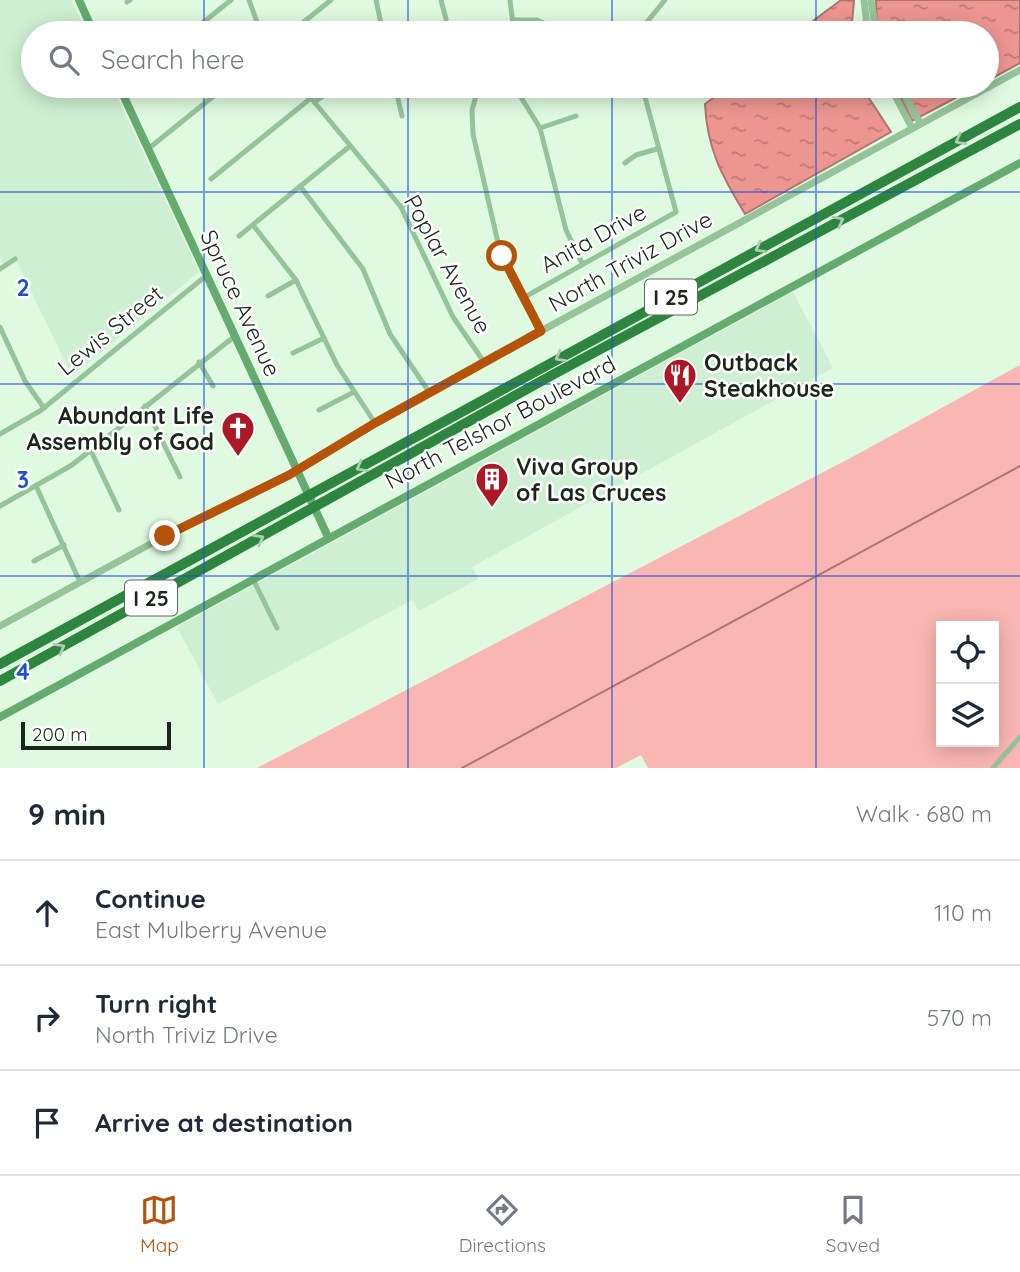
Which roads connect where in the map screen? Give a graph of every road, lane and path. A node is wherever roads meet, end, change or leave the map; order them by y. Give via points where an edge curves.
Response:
1 (79, 0) edge
2 (231, 0) edge
3 (248, 0) edge
4 (331, 0) edge
5 (376, 0) edge
6 (441, 0) edge
7 (510, 0) edge
8 (665, 0) edge
9 (864, 0) edge
10 (872, 0) edge
11 (322, 3) edge
12 (446, 19) dead end
13 (513, 20) joint
14 (89, 21) edge
15 (205, 21) edge
16 (256, 21) edge
17 (303, 21) edge
18 (380, 21) edge
19 (539, 21) edge
20 (648, 21) edge
21 (867, 21) edge
22 (875, 21) edge
23 (1020, 69) edge
24 (999, 80) edge
25 (124, 98) edge
26 (211, 98) edge
27 (316, 98) edge
28 (397, 98) edge
29 (476, 98) edge
30 (521, 98) edge
31 (645, 98) edge
32 (896, 98) edge
33 (906, 98) edge
34 (966, 98) edge
35 (313, 100) junction
36 (1020, 107) edge
37 (401, 116) dead end
38 (576, 116) dead end
39 (920, 123) junction
40 (1020, 124) edge
41 (540, 128) junction
42 (912, 128) junction
43 (350, 146) junction
44 (148, 149) junction
45 (657, 149) junction
46 (625, 163) dead end
47 (1020, 163) edge
48 (211, 179) dead end
49 (300, 186) junction
50 (415, 196) dead end
51 (401, 207) junction
52 (253, 225) junction
53 (239, 236) dead end
54 (15, 259) dead end
55 (582, 263) junction
56 (0, 269) edge
57 (207, 275) junction
58 (296, 280) junction
59 (268, 296) dead end
60 (523, 298) junction
61 (0, 327) edge
62 (541, 331) junction
63 (235, 336) junction
64 (324, 338) junction
65 (293, 353) dead end
66 (199, 362) junction
67 (484, 362) junction
68 (213, 386) dead end
69 (354, 392) junction
70 (429, 392) junction
71 (145, 406) junction
72 (44, 408) junction
73 (320, 410) dead end
74 (375, 423) junction
75 (0, 434) edge
76 (91, 451) junction
77 (298, 469) junction
78 (180, 477) dead end
79 (36, 486) junction
80 (0, 506) edge
81 (119, 510) dead end
82 (328, 537) junction
83 (64, 545) junction
84 (34, 561) dead end
85 (253, 579) junction
86 (80, 582) junction
87 (0, 626) edge
88 (277, 628) dead end
89 (0, 664) edge
90 (0, 681) edge
91 (0, 717) edge
92 (1020, 737) edge
93 (993, 768) edge

1 - 14 main road
2 - 15 street
3 - 16 street
4 - 11 street
5 - 18 street
6 - 12 street
7 - 13 street
8 - 20 street
9 - 21 street
10 - 22 street
11 - 17 street
13 - 19 street
23 - 24 street, North Triviz Drive
25 - 44 main road, Spruce Avenue
26 - 44 street
27 - 35 street
28 - 37 street
29 - 60 street via 473,134 502,256
30 - 41 street
31 - 45 street, Anita Drive
32 - 42 street
33 - 39 street
34 - 39 street, North Triviz Drive
35 - 43 street, Poplar Avenue
35 - 48 street
36 -> 89 highway, I 25
38 - 41 street
39 - 42 street, North Triviz Drive
90 -> 40 highway, I 25 via 556,373
41 - 55 street via 566,230
42 - 62 street, North Triviz Drive
43 - 49 street
43 - 51 street, Poplar Avenue
44 - 57 main road, Spruce Avenue
45 - 46 street
45 - 55 street, Anita Drive via 676,212
47 - 82 main road, North Telshor Boulevard
49 - 52 street
49 - 70 street via 363,269 390,334
50 - 51 street
51 - 67 street, Poplar Avenue via 453,317
52 - 53 street
52 - 58 street
54 - 56 street
55 - 60 street, Anita Drive
57 - 63 main road, Spruce Avenue
57 - 72 street, Lewis Street
58 - 59 street
58 - 64 street
60 - 62 street
61 - 72 street via 25,381
62 - 67 street, North Triviz Drive
63 - 66 street
63 - 77 main road, Spruce Avenue
64 - 65 street
64 - 69 street
66 - 68 street
66 - 71 street
67 - 70 street, North Triviz Drive
69 - 73 street
69 - 74 street
70 - 74 street, North Triviz Drive
71 - 76 street
71 - 78 street
72 - 75 street, Lewis Street
74 - 77 street, North Triviz Drive
76 - 79 street
76 - 81 street
77 - 82 main road, Spruce Avenue
77 - 86 street, North Triviz Drive
79 - 80 street
79 - 83 street
82 - 85 main road, North Telshor Boulevard
83 - 84 street
83 - 86 street
85 - 88 street
85 - 91 main road, North Telshor Boulevard
86 - 87 street, North Triviz Drive
92 - 93 street

